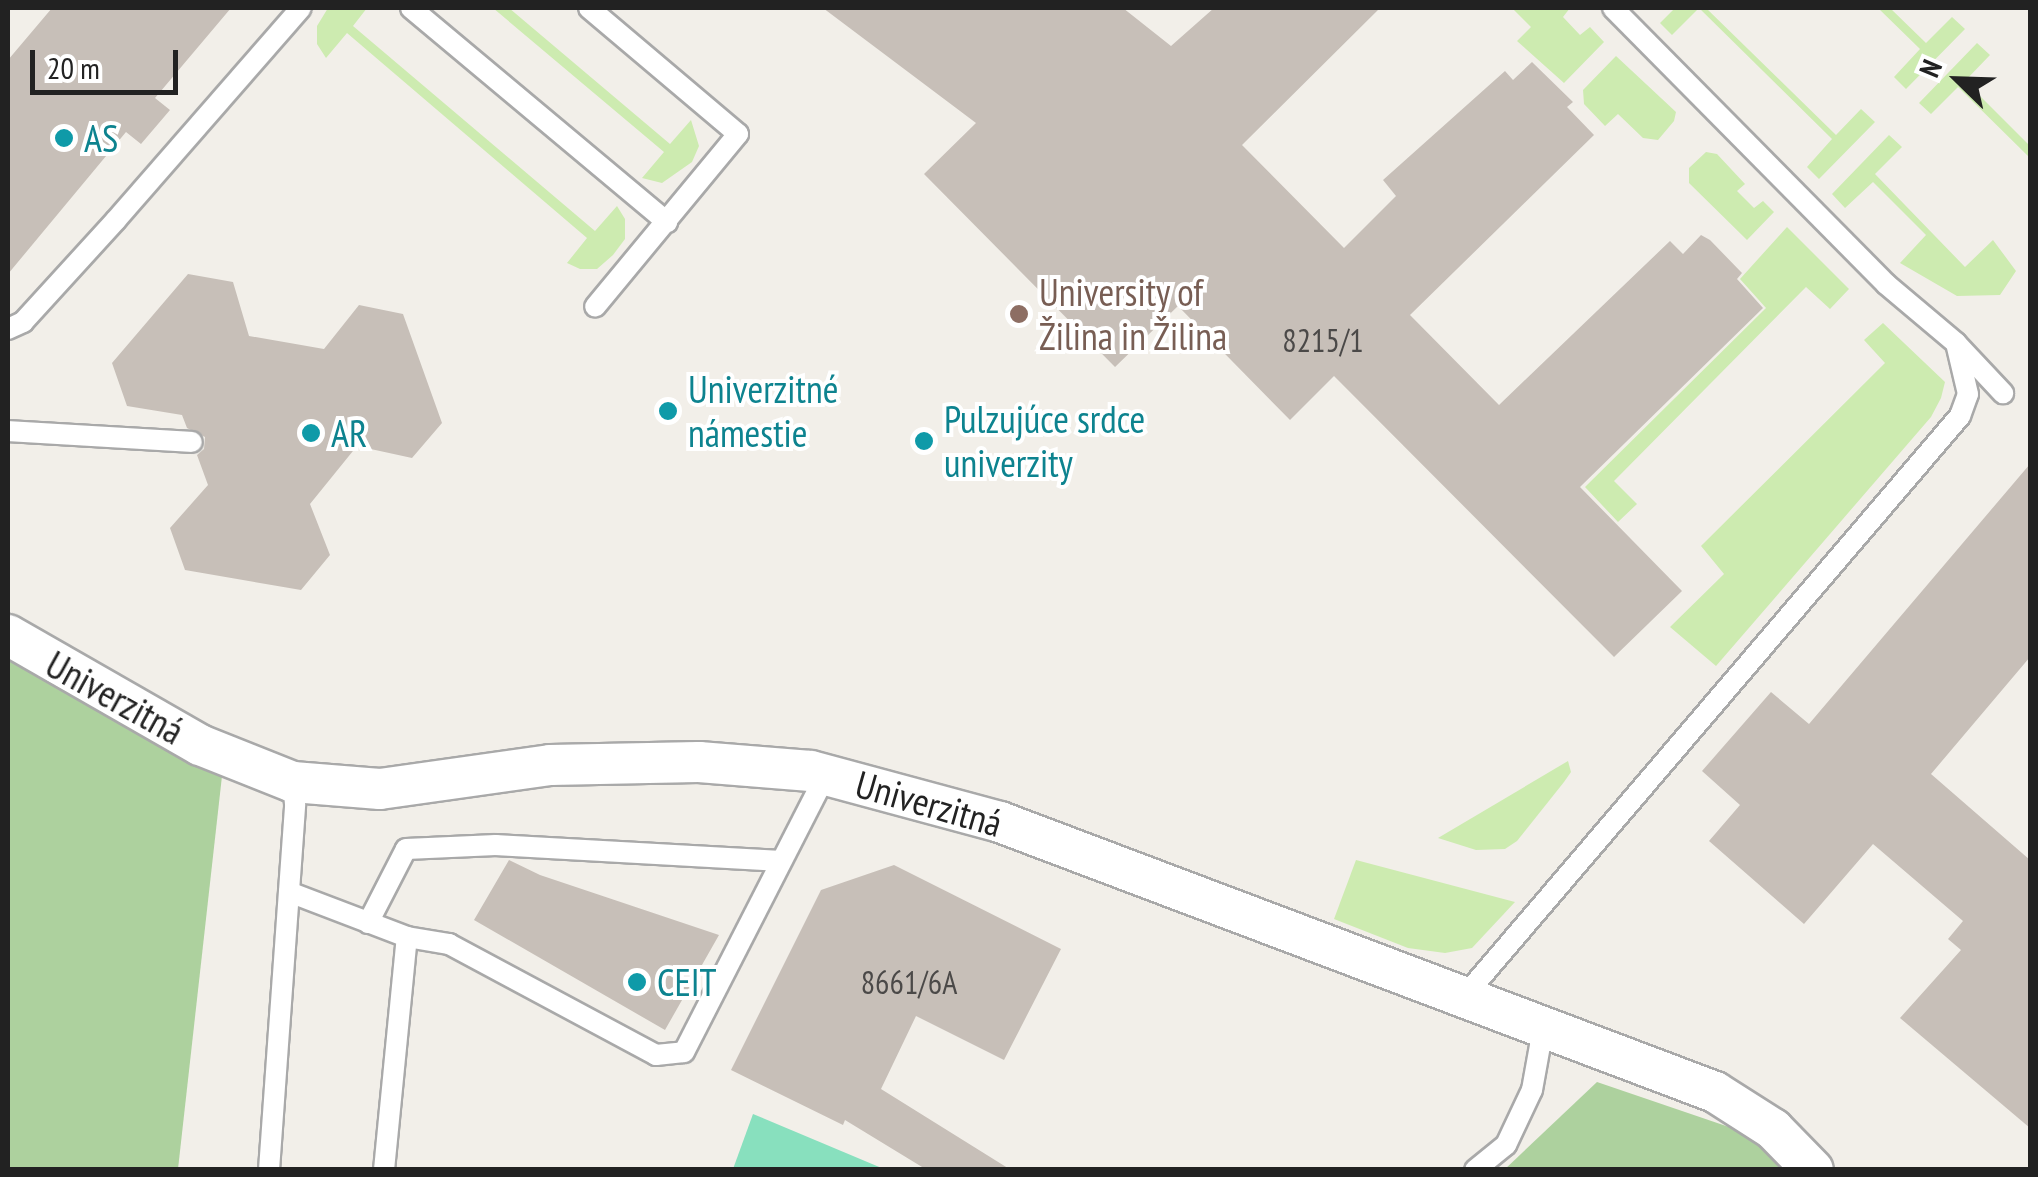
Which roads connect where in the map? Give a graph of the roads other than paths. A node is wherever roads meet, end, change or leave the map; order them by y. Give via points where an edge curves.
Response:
1 (301, 8) edge
2 (411, 8) edge
3 (589, 8) edge
4 (1613, 8) edge
5 (666, 222) junction
6 (595, 307) dead end
7 (8, 329) edge
8 (1956, 343) junction
9 (2003, 393) dead end
10 (8, 431) edge
11 (192, 442) dead end
12 (8, 636) edge
13 (826, 774) junction
14 (293, 782) junction
15 (782, 861) junction
16 (290, 892) junction
17 (368, 923) junction
18 (406, 938) junction
19 (1462, 999) junction
20 (1543, 1029) junction
21 (269, 1170) edge
22 (384, 1170) edge
23 (1475, 1170) edge
24 (1813, 1170) edge

1 - 7 lane via 23,322
2 - 5 lane
3 - 5 lane via 738,134
4 - 8 lane via 1886,284
5 - 6 lane
8 - 9 lane
8 - 19 lane via 1968,394 1960,416
10 - 11 lane
12 - 14 street, Univerzitná via 200,745
13 - 14 street, Univerzitná via 680,762 550,765 380,789
13 - 15 lane
13 - 19 street, Univerzitná via 1000,822
14 - 16 lane
15 - 17 lane via 496,846 406,850
15 - 18 lane via 684,1052 656,1055 449,944
16 - 17 lane
16 - 21 lane
17 - 18 lane
18 - 22 lane
19 - 20 street, Univerzitná
20 - 23 lane via 1526,1104 1506,1144
20 - 24 street, Univerzitná via 1714,1092 1773,1129

